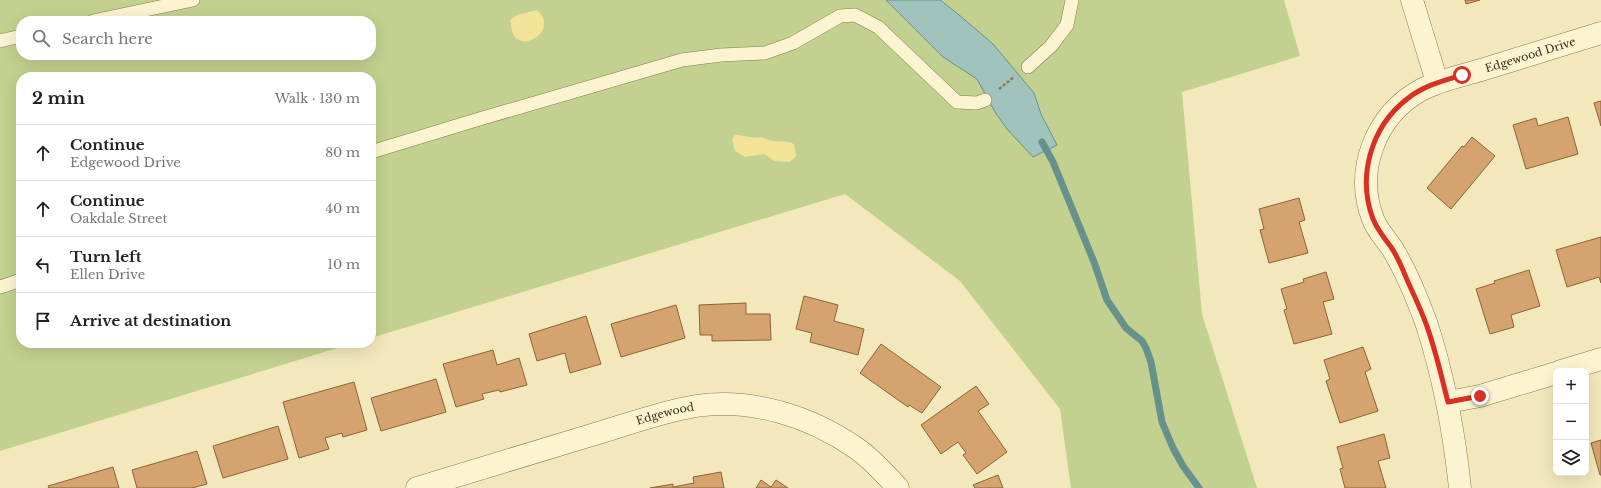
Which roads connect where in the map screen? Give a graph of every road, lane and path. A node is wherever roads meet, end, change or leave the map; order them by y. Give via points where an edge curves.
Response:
1 (193, 0) edge
2 (1072, 0) edge
3 (1412, 0) edge
4 (117, 16) edge
5 (1601, 33) edge
6 (16, 37) edge
7 (0, 40) edge
8 (1028, 67) joint
9 (1437, 82) junction
10 (984, 100) joint
11 (376, 150) edge
12 (16, 282) edge
13 (0, 287) edge
14 (1601, 359) edge
15 (1571, 368) edge
16 (1553, 373) edge
17 (1448, 402) junction
18 (417, 488) edge
19 (898, 488) edge
20 (1460, 488) edge

1 - 4 lane
2 - 8 lane via 1067,25 1051,46
3 - 9 street
5 - 9 street, Edgewood Drive
6 - 7 lane
8 - 10 path
9 - 17 street, Edgewood Drive via 1407,99 1376,136 1366,176 1367,199 1373,220 1408,281 1425,321
10 - 11 lane via 957,102 878,27 855,15 840,16 793,43 765,53 682,60
12 - 13 lane
14 - 15 street
16 - 17 street via 1480,396
17 - 20 street, Edgewood Drive
18 - 19 street, Edgewood via 654,417 696,406 719,405 747,406 807,420 857,449

